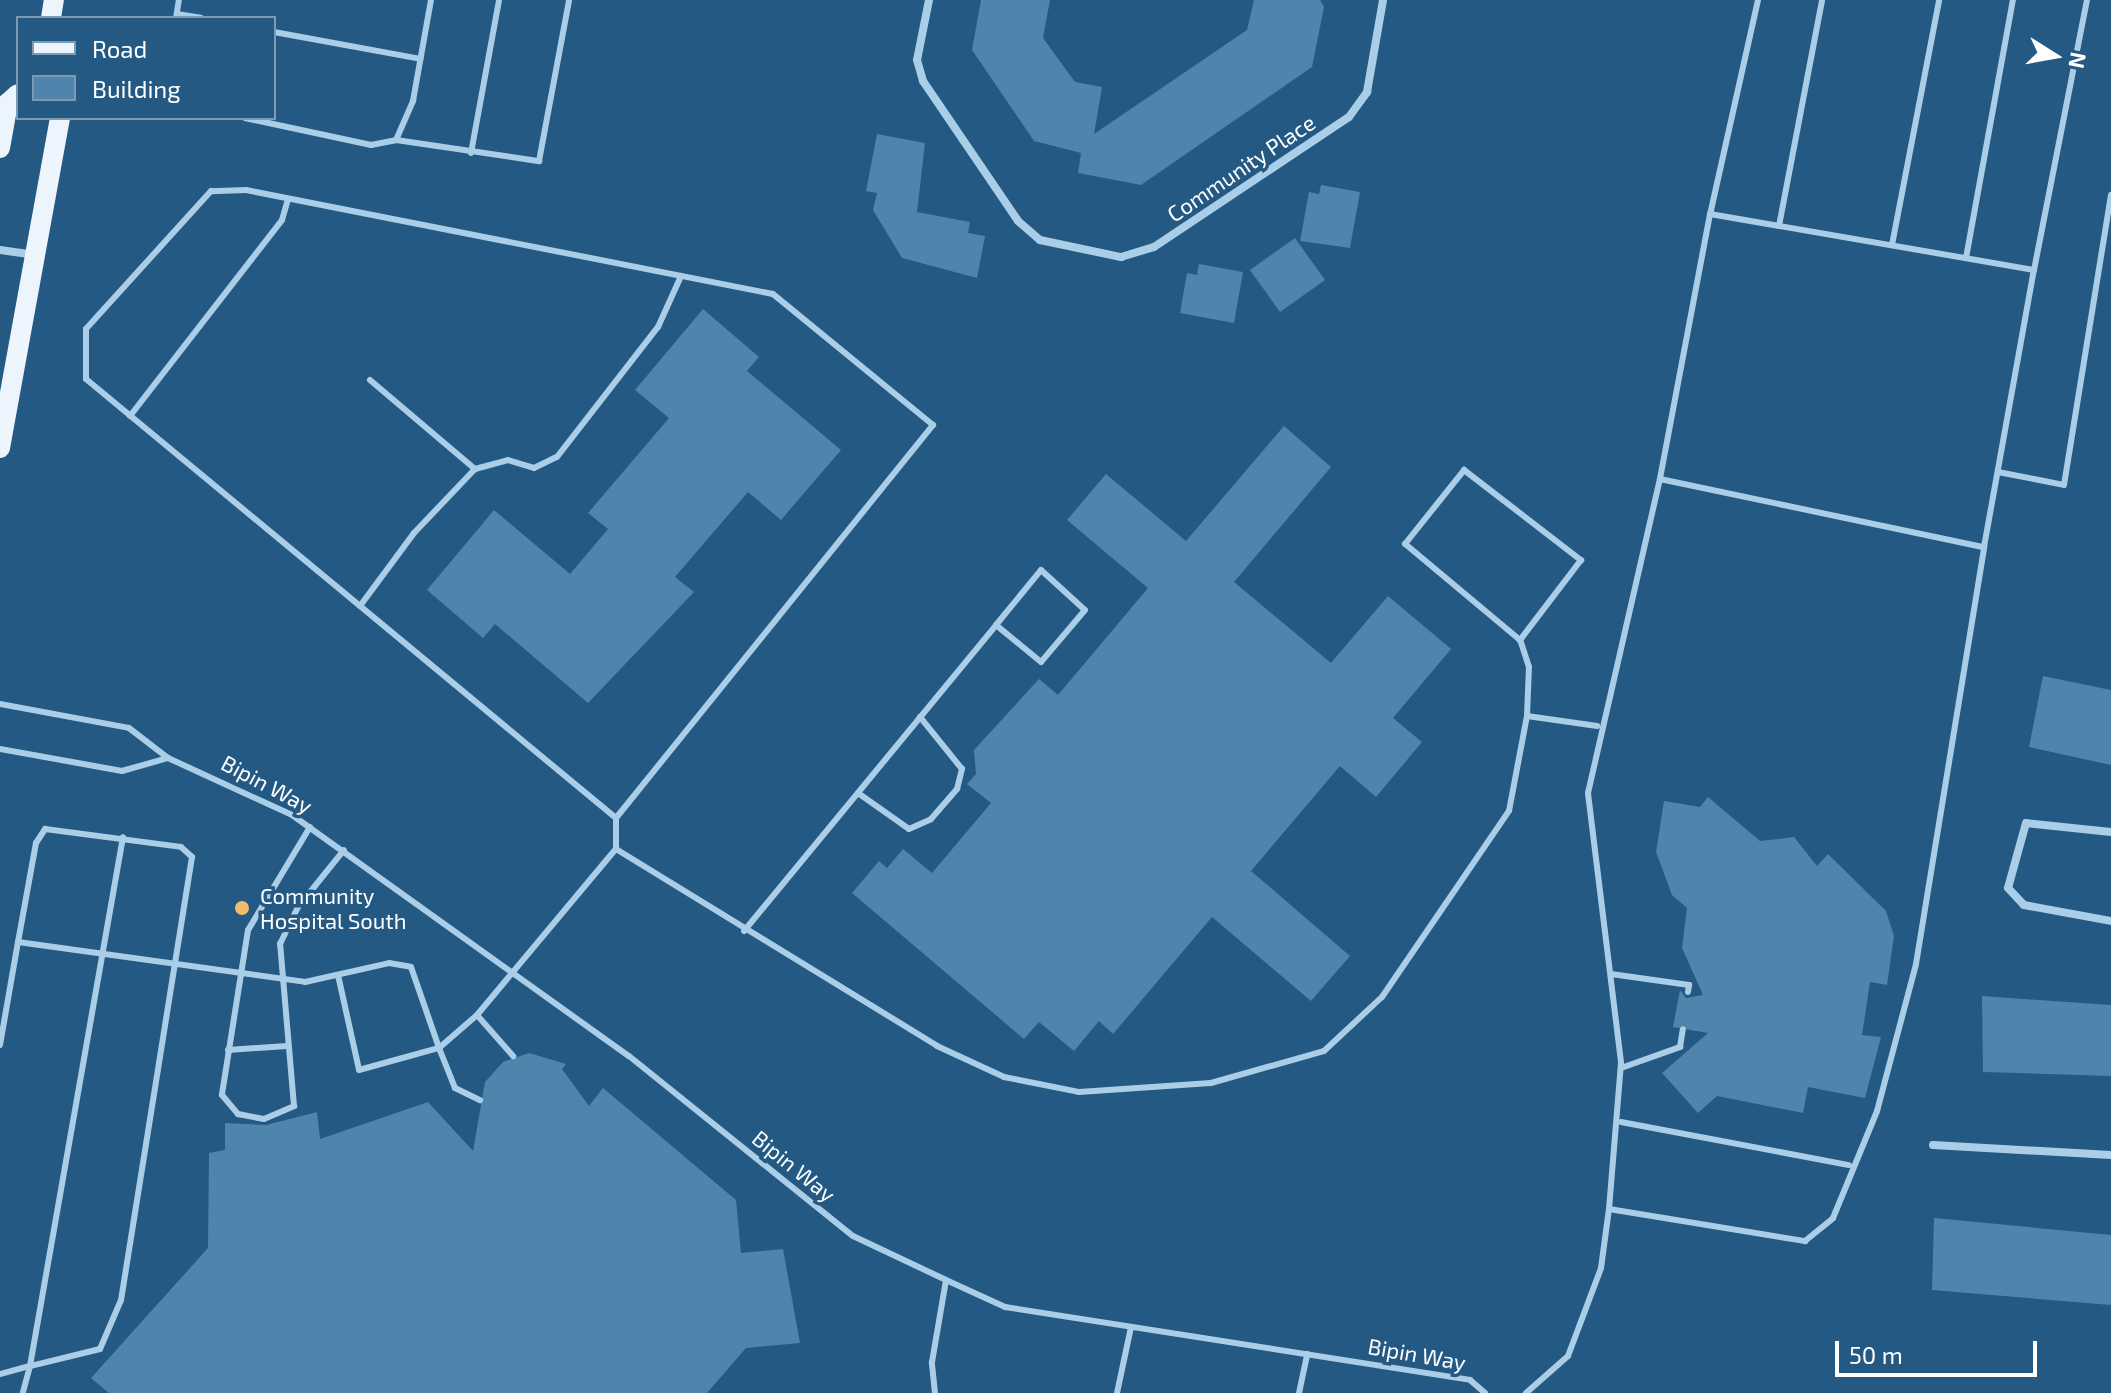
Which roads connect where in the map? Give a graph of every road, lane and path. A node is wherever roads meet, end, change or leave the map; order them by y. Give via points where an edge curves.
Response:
1 (179, 0) edge
2 (431, 0) edge
3 (499, 0) edge
4 (569, 0) edge
5 (929, 0) edge
6 (1383, 0) edge
7 (1758, 0) edge
8 (1822, 0) edge
9 (1939, 0) edge
10 (2013, 0) edge
11 (2087, 0) edge
12 (177, 16) edge
13 (276, 32) edge
14 (421, 59) junction
15 (16, 96) edge
16 (60, 120) edge
17 (254, 120) edge
18 (396, 140) junction
19 (0, 148) edge
20 (471, 153) junction
21 (2111, 195) edge
22 (288, 199) junction
23 (1710, 214) junction
24 (1779, 226) junction
25 (1892, 245) junction
26 (0, 250) edge
27 (35, 255) junction
28 (1966, 258) junction
29 (2034, 270) junction
30 (681, 276) junction
31 (370, 380) dead end
32 (130, 416) junction
33 (0, 448) edge
34 (475, 469) junction
35 (1998, 472) junction
36 (1660, 479) junction
37 (1984, 547) junction
38 (360, 606) junction
39 (996, 625) junction
40 (1520, 640) junction
41 (0, 704) edge
42 (1527, 716) junction
43 (920, 717) junction
44 (1597, 726) junction
45 (0, 749) edge
46 (168, 758) junction
47 (858, 793) junction
48 (616, 818) junction
49 (310, 827) junction
50 (2111, 832) edge
51 (123, 837) junction
52 (616, 849) junction
53 (344, 850) junction
54 (2111, 921) edge
55 (744, 931) junction
56 (18, 942) junction
57 (102, 955) junction
58 (178, 967) junction
59 (509, 972) junction
60 (1611, 974) junction
61 (240, 975) junction
62 (338, 975) junction
63 (279, 979) junction
64 (1688, 992) dead end
65 (477, 1015) junction
66 (1683, 1029) dead end
67 (0, 1045) edge
68 (287, 1046) junction
69 (439, 1048) junction
70 (228, 1050) junction
71 (513, 1056) dead end
72 (1621, 1068) junction
73 (480, 1100) dead end
74 (1621, 1122) junction
75 (1933, 1145) dead end
76 (2111, 1155) edge
77 (1849, 1165) junction
78 (1609, 1209) junction
79 (946, 1280) junction
80 (1131, 1327) junction
81 (1307, 1354) junction
82 (30, 1366) junction
83 (0, 1374) edge
84 (23, 1393) edge
85 (935, 1393) edge
86 (1117, 1393) edge
87 (1299, 1393) edge
88 (1485, 1393) edge
89 (1526, 1393) edge

1 - 12 lane
2 - 14 lane
3 - 20 lane
4 - 20 lane via 544,155 529,163
5 - 6 street, Community Place via 917,60 923,81 1033,236 1113,256 1145,252 1349,117 1367,92
7 - 23 lane
8 - 24 lane
9 - 25 lane
10 - 28 lane
11 - 29 lane
13 - 14 lane
14 - 18 lane
15 - 19 main road via 8,103
16 - 27 main road
17 - 18 lane via 371,145
18 - 20 lane
21 - 35 lane via 2064,485
22 - 30 lane
22 - 32 lane via 282,220
22 - 32 lane via 211,191 86,329 86,379
23 - 24 lane
23 - 36 lane
24 - 25 lane
25 - 28 lane
26 - 27 street
27 - 33 main road
28 - 29 lane
29 - 35 lane
30 - 34 lane via 658,327 557,457 534,468 508,460
30 - 48 lane via 773,294 933,425
31 - 34 lane
32 - 38 lane
34 - 38 lane via 414,533
35 - 37 lane
36 - 37 lane
36 - 44 lane
37 - 77 lane via 1916,964 1877,1111
38 - 48 lane
39 - 39 lane via 1041,570 1085,610 1041,662
39 - 43 lane
40 - 40 lane via 1405,544 1464,470 1581,560
40 - 42 lane via 1529,667
41 - 46 lane, Bipin Way via 129,728
42 - 44 lane
42 - 55 lane via 1509,811 1390,986 1324,1051 1274,1068 1211,1083 1079,1092 1004,1077 937,1046
43 - 47 lane
43 - 47 lane via 962,769 957,789 931,819 909,829
44 - 60 lane via 1588,793
45 - 46 lane via 122,771
46 - 49 lane, Bipin Way
47 - 55 lane
48 - 52 lane
49 - 53 lane, Bipin Way
49 - 61 lane via 248,930
50 - 54 street via 2026,823 2008,888 2016,903
51 - 56 lane via 45,829 36,843
51 - 57 lane
51 - 58 lane via 181,847 192,857
52 - 55 lane
52 - 59 lane
53 - 59 lane, Bipin Way
53 - 63 lane via 298,907 280,944
56 - 57 lane
56 - 67 lane
57 - 58 lane
57 - 82 lane
58 - 61 lane
58 - 82 lane via 121,1300 100,1349
59 - 65 lane
59 - 79 lane, Bipin Way via 629,1056 853,1236
60 - 64 lane via 1689,985
60 - 72 lane
61 - 63 lane
61 - 70 lane
62 - 63 lane
62 - 69 lane via 389,963 411,967
62 - 69 lane via 359,1070
63 - 68 lane
65 - 69 lane
65 - 71 lane
66 - 72 lane via 1680,1047
68 - 70 lane
68 - 70 lane via 294,1106 264,1119 238,1114 222,1095
69 - 73 lane via 455,1088
72 - 74 lane
74 - 77 lane
74 - 78 lane
75 - 76 street
77 - 78 lane via 1833,1218 1805,1241
78 - 89 lane via 1601,1268 1568,1356
79 - 80 lane, Bipin Way via 1005,1307
79 - 85 lane via 932,1362
80 - 81 lane, Bipin Way
80 - 86 lane
81 - 87 lane
81 - 88 lane, Bipin Way via 1470,1380
82 - 83 lane
82 - 84 lane

